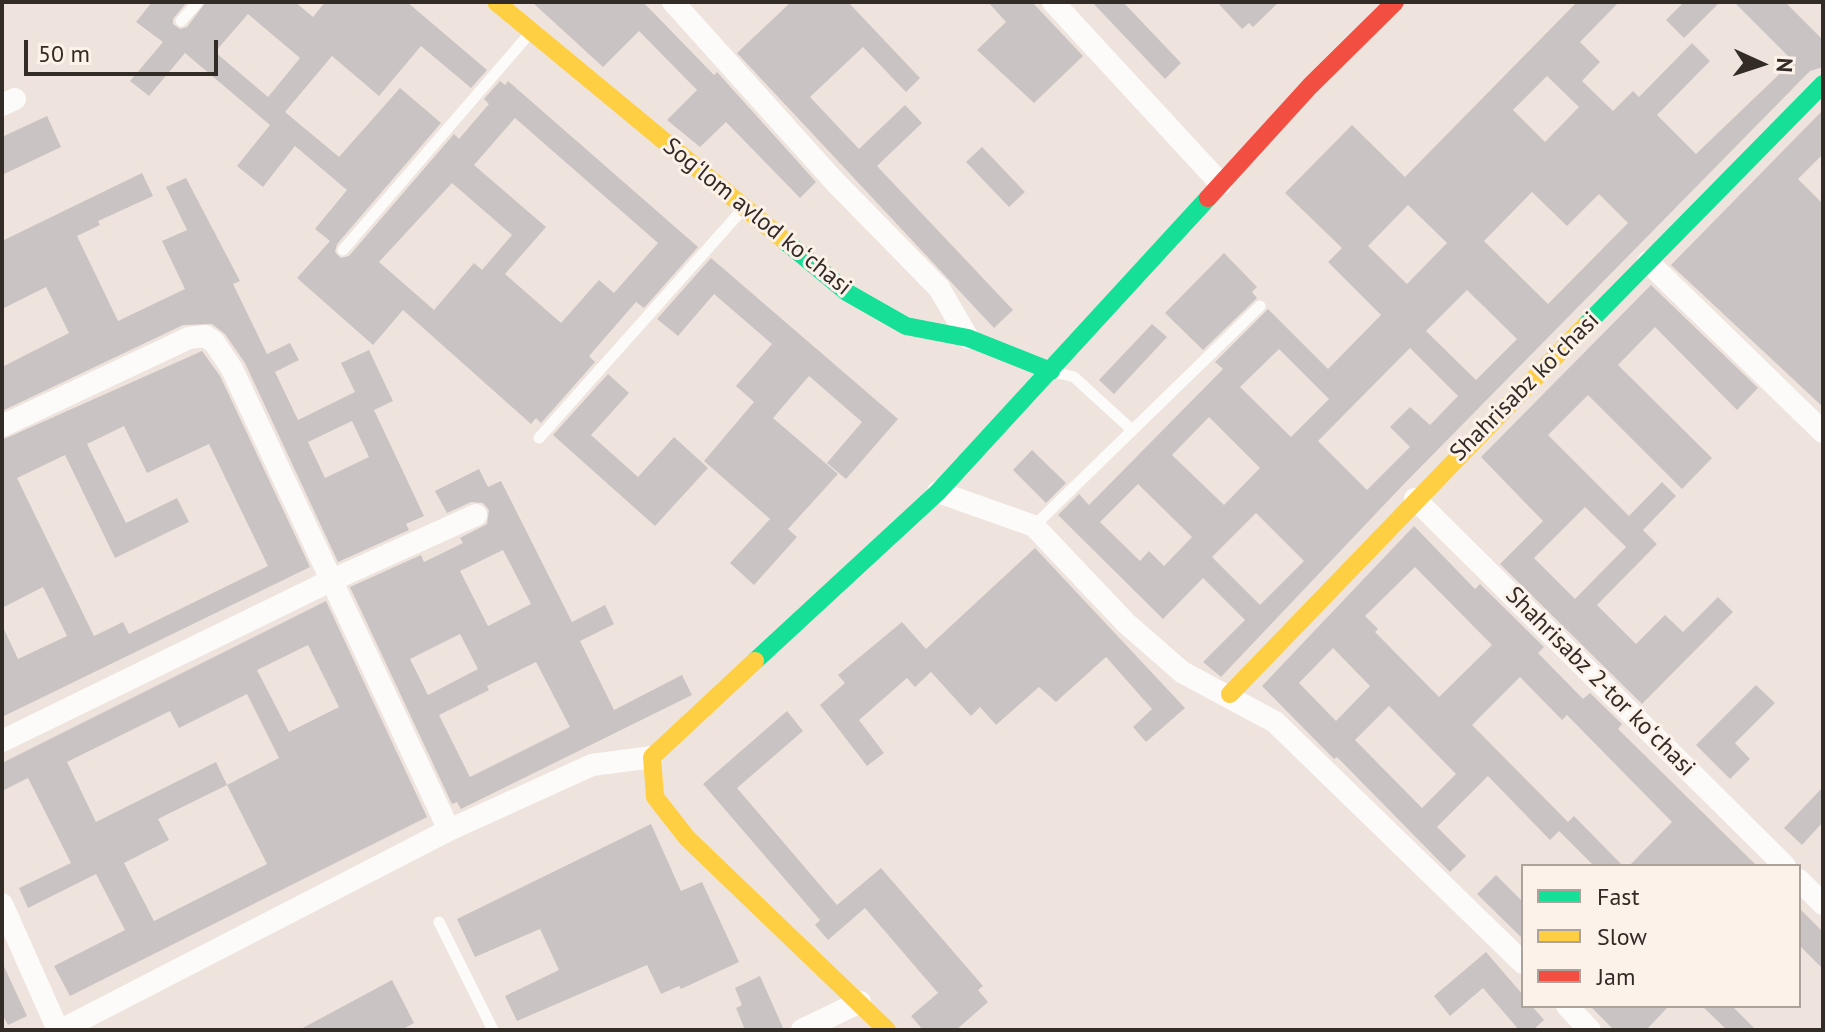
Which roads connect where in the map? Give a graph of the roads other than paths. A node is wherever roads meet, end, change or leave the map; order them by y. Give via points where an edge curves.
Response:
1 (198, 2) edge
2 (496, 2) edge
3 (673, 2) edge
4 (1053, 2) edge
5 (1395, 2) edge
6 (181, 21) dead end
7 (530, 33) junction
8 (1823, 84) edge
9 (1221, 184) junction
10 (745, 206) junction
11 (343, 250) dead end
12 (1648, 262) junction
13 (1260, 306) dead end
14 (968, 338) junction
15 (1051, 371) junction
16 (2, 426) edge
17 (1132, 430) junction
18 (1823, 432) edge
19 (539, 438) dead end
20 (938, 492) junction
21 (1415, 499) junction
22 (476, 515) dead end
23 (1034, 526) junction
24 (330, 581) junction
25 (1230, 694) junction
26 (2, 741) edge
27 (652, 757) junction
28 (449, 830) junction
29 (1783, 864) edge
30 (1801, 882) edge
31 (2, 904) edge
32 (1823, 904) edge
33 (439, 922) dead end
34 (1521, 961) edge
35 (860, 1002) junction
36 (1569, 1008) edge
37 (60, 1030) edge
38 (493, 1030) edge
39 (802, 1030) edge
40 (887, 1030) edge
41 (1590, 1030) edge

1 - 6 lane
2 - 7 street, Sogʻlom avlod koʻchasi
3 - 14 street via 939,288
4 - 9 street
5 - 9 street
7 - 10 street, Sogʻlom avlod koʻchasi
7 - 11 lane
8 - 12 street, Shahrisabz koʻchasi
9 - 15 street
10 - 14 street, Sogʻlom avlod koʻchasi via 848,293 906,326
10 - 19 lane
12 - 18 street
12 - 21 street, Shahrisabz koʻchasi
13 - 17 lane
14 - 15 street, Sogʻlom avlod koʻchasi
15 - 17 lane via 1074,377
15 - 20 street
16 - 24 street via 189,338 205,336 222,349
17 - 23 lane
20 - 23 street
20 - 27 street
21 - 25 street, Shahrisabz koʻchasi
21 - 29 street, Shahrisabz 2-tor koʻchasi
22 - 24 street
23 - 25 street via 1126,623 1182,672
24 - 26 street
24 - 28 street
25 - 34 street via 1275,722
27 - 28 street via 592,765
27 - 35 street via 655,797 687,838
28 - 37 street
30 - 32 street
31 - 37 street
33 - 38 lane
35 - 39 street
35 - 40 street
36 - 41 street

